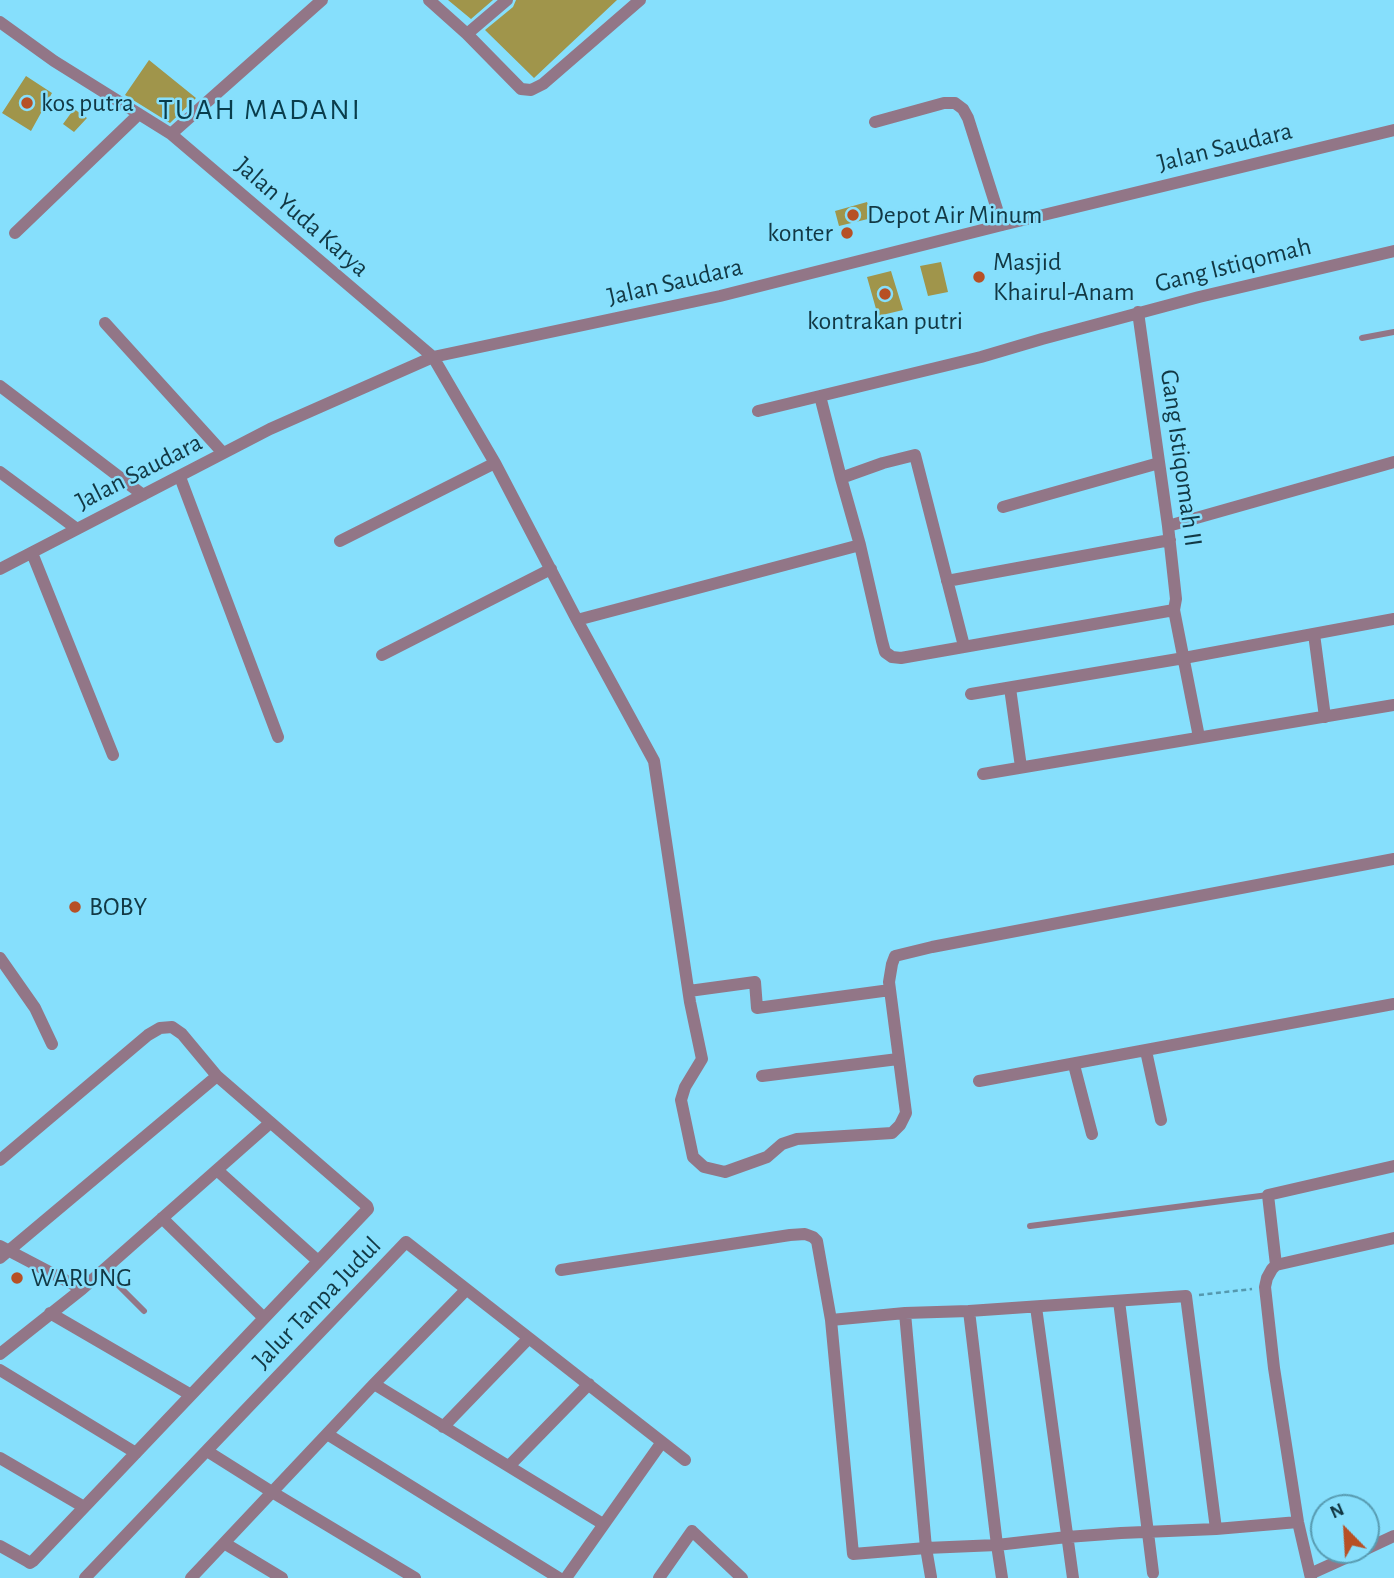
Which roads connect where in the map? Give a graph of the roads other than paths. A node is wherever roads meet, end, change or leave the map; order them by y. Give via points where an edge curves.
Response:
1 (322, 0) edge
2 (429, 0) edge
3 (507, 0) edge
4 (640, 0) edge
5 (0, 22) edge
6 (467, 34) junction
7 (139, 114) junction
8 (875, 122) dead end
9 (1394, 130) edge
10 (171, 134) junction
11 (1002, 225) junction
12 (15, 233) dead end
13 (1394, 251) edge
14 (1138, 312) junction
15 (105, 323) dead end
16 (1394, 332) edge
17 (1362, 338) dead end
18 (433, 357) junction
19 (0, 386) edge
20 (820, 396) junction
21 (758, 411) dead end
22 (223, 453) junction
23 (1394, 462) edge
24 (495, 463) junction
25 (1159, 463) junction
26 (0, 472) edge
27 (180, 477) junction
28 (841, 478) junction
29 (143, 495) junction
30 (1003, 507) dead end
31 (1168, 526) junction
32 (77, 529) junction
33 (1170, 540) junction
34 (340, 541) dead end
35 (860, 545) junction
36 (32, 553) junction
37 (1, 568) edge
38 (551, 569) junction
39 (947, 581) junction
40 (1174, 610) junction
41 (1394, 619) edge
42 (577, 620) junction
43 (1314, 634) junction
44 (964, 646) junction
45 (382, 655) dead end
46 (1184, 658) junction
47 (1010, 688) junction
48 (971, 694) dead end
49 (1394, 705) edge
50 (1325, 716) junction
51 (278, 737) dead end
52 (1199, 737) junction
53 (113, 755) dead end
54 (1021, 767) junction
55 (983, 774) dead end
56 (1394, 859) edge
57 (0, 958) edge
58 (890, 990) junction
59 (689, 991) junction
60 (1394, 1004) edge
61 (52, 1044) dead end
62 (1146, 1051) junction
63 (898, 1059) junction
64 (1074, 1065) junction
65 (217, 1076) junction
66 (762, 1076) dead end
67 (979, 1081) dead end
68 (1161, 1120) dead end
69 (270, 1123) junction
70 (1092, 1134) dead end
71 (0, 1160) edge
72 (1394, 1166) edge
73 (217, 1170) junction
74 (1268, 1195) junction
75 (162, 1218) junction
76 (1030, 1226) dead end
77 (1394, 1238) edge
78 (3, 1252) edge
79 (318, 1261) junction
80 (1276, 1265) junction
81 (103, 1270) junction
82 (561, 1270) dead end
83 (82, 1289) junction
84 (466, 1290) junction
85 (1119, 1301) junction
86 (1036, 1307) junction
87 (144, 1311) dead end
88 (969, 1311) junction
89 (50, 1313) junction
90 (905, 1313) junction
91 (264, 1318) junction
92 (831, 1320) junction
93 (529, 1338) junction
94 (0, 1354) edge
95 (0, 1370) edge
96 (374, 1384) junction
97 (589, 1384) junction
98 (191, 1395) junction
99 (443, 1427) junction
100 (327, 1434) junction
101 (662, 1442) junction
102 (207, 1451) junction
103 (135, 1453) junction
104 (0, 1458) edge
105 (685, 1460) dead end
106 (509, 1466) junction
107 (272, 1492) junction
108 (84, 1507) junction
109 (1298, 1522) junction
110 (603, 1524) junction
111 (1216, 1529) junction
112 (1148, 1532) junction
113 (1067, 1537) junction
114 (224, 1543) junction
115 (997, 1545) junction
116 (0, 1546) edge
117 (926, 1548) junction
118 (1335, 1564) edge
119 (1153, 1573) dead end
120 (1311, 1576) edge
121 (931, 1577) edge
122 (85, 1578) edge
123 (191, 1578) edge
124 (282, 1578) edge
125 (415, 1578) edge
126 (559, 1578) edge
127 (566, 1578) edge
128 (659, 1578) edge
129 (742, 1578) edge
130 (1002, 1578) edge
131 (1073, 1578) edge

1 - 10 street
2 - 6 street
3 - 6 street
4 - 6 street via 531,90 521,89
5 - 7 street, Jalan Yuda Karya
7 - 10 street, Jalan Yuda Karya
7 - 12 street
8 - 11 street via 944,103 963,109
9 - 11 street, Jalan Saudara
10 - 18 street, Jalan Yuda Karya
11 - 18 street, Jalan Saudara via 720,296
13 - 14 street, Gang Istiqomah
14 - 20 street, Gang Istiqomah
14 - 25 street, Gang Istiqomah II
15 - 22 street
16 - 17 lane
18 - 22 street, Jalan Saudara
18 - 24 street, Jalan Yuda Karya
19 - 29 street
20 - 21 street, Gang Istiqomah
20 - 28 street
22 - 27 street, Jalan Saudara
23 - 31 street
24 - 34 street
24 - 38 street, Jalan Yuda Karya
25 - 30 street
25 - 31 street, Gang Istiqomah II
26 - 32 street
27 - 29 street, Jalan Saudara
27 - 51 street
28 - 35 street
28 - 39 street via 915,455
29 - 32 street, Jalan Saudara
31 - 33 street, Gang Istiqomah II
32 - 36 street, Jalan Saudara
33 - 39 street
33 - 40 street, Gang Istiqomah II
35 - 42 street
35 - 44 street via 885,652 901,658
36 - 37 street, Jalan Saudara
36 - 53 street
38 - 42 street, Jalan Yuda Karya
38 - 45 street
39 - 44 street
40 - 44 street
40 - 46 street, Gang Istiqomah II
41 - 43 street
42 - 59 street, Jalan Yuda Karya via 654,761
43 - 46 street
43 - 50 street
46 - 47 street
46 - 52 street, Gang Istiqomah II
47 - 48 street
47 - 54 street
49 - 50 street
50 - 52 street
52 - 54 street
54 - 55 street
56 - 58 street via 895,956
57 - 61 street via 35,1008
58 - 59 street via 757,1008 755,982
58 - 63 street
59 - 63 street, Jalan Yuda Karya via 702,1059 681,1100 693,1157 704,1167 725,1172 767,1157 797,1139 892,1133 906,1113
60 - 62 street
62 - 64 street
62 - 68 street
63 - 66 street
64 - 67 street
64 - 70 street
65 - 69 street, Jalur Tanpa Judul
65 - 71 street, Jalur Tanpa Judul via 182,1034 172,1027 160,1028
65 - 78 street
69 - 73 street
69 - 79 street, Jalur Tanpa Judul via 368,1208
72 - 74 street
73 - 75 street
73 - 79 street, Jalur Tanpa Judul
74 - 76 lane
74 - 80 street
75 - 81 street
75 - 91 street, Jalur Tanpa Judul
77 - 80 street
78 - 83 street
79 - 91 street, Jalur Tanpa Judul
80 - 109 street via 1265,1287
81 - 83 street
81 - 87 lane
82 - 92 street via 805,1234 817,1241
83 - 89 street
84 - 93 street, Jalur Tanpa Judul
84 - 96 street
84 - 102 street, Jalur Tanpa Judul via 406,1242
85 - 86 street
85 - 111 street via 1185,1296
85 - 112 street
86 - 88 street
86 - 113 street
88 - 90 street
88 - 115 street
89 - 94 street
89 - 98 street
90 - 92 street
90 - 117 street
91 - 98 street, Jalur Tanpa Judul
92 - 117 street via 853,1554
93 - 97 street, Jalur Tanpa Judul
93 - 99 street
95 - 103 street
96 - 99 street
96 - 100 street
97 - 101 street, Jalur Tanpa Judul
97 - 106 street
98 - 103 street, Jalur Tanpa Judul
99 - 106 street
100 - 107 street
100 - 126 street
101 - 105 street, Jalur Tanpa Judul
101 - 110 street
102 - 107 street
102 - 122 street, Jalur Tanpa Judul
103 - 108 street, Jalur Tanpa Judul
104 - 108 street
106 - 110 street
107 - 114 street
107 - 125 street
108 - 116 street, Jalur Tanpa Judul via 32,1562
109 - 111 street
109 - 120 street
110 - 127 street
111 - 112 street
112 - 113 street
112 - 119 street
113 - 115 street
113 - 131 street
114 - 123 street
114 - 124 street
115 - 117 street
115 - 130 street
117 - 121 street
118 - 120 street
128 - 129 street via 692,1531

